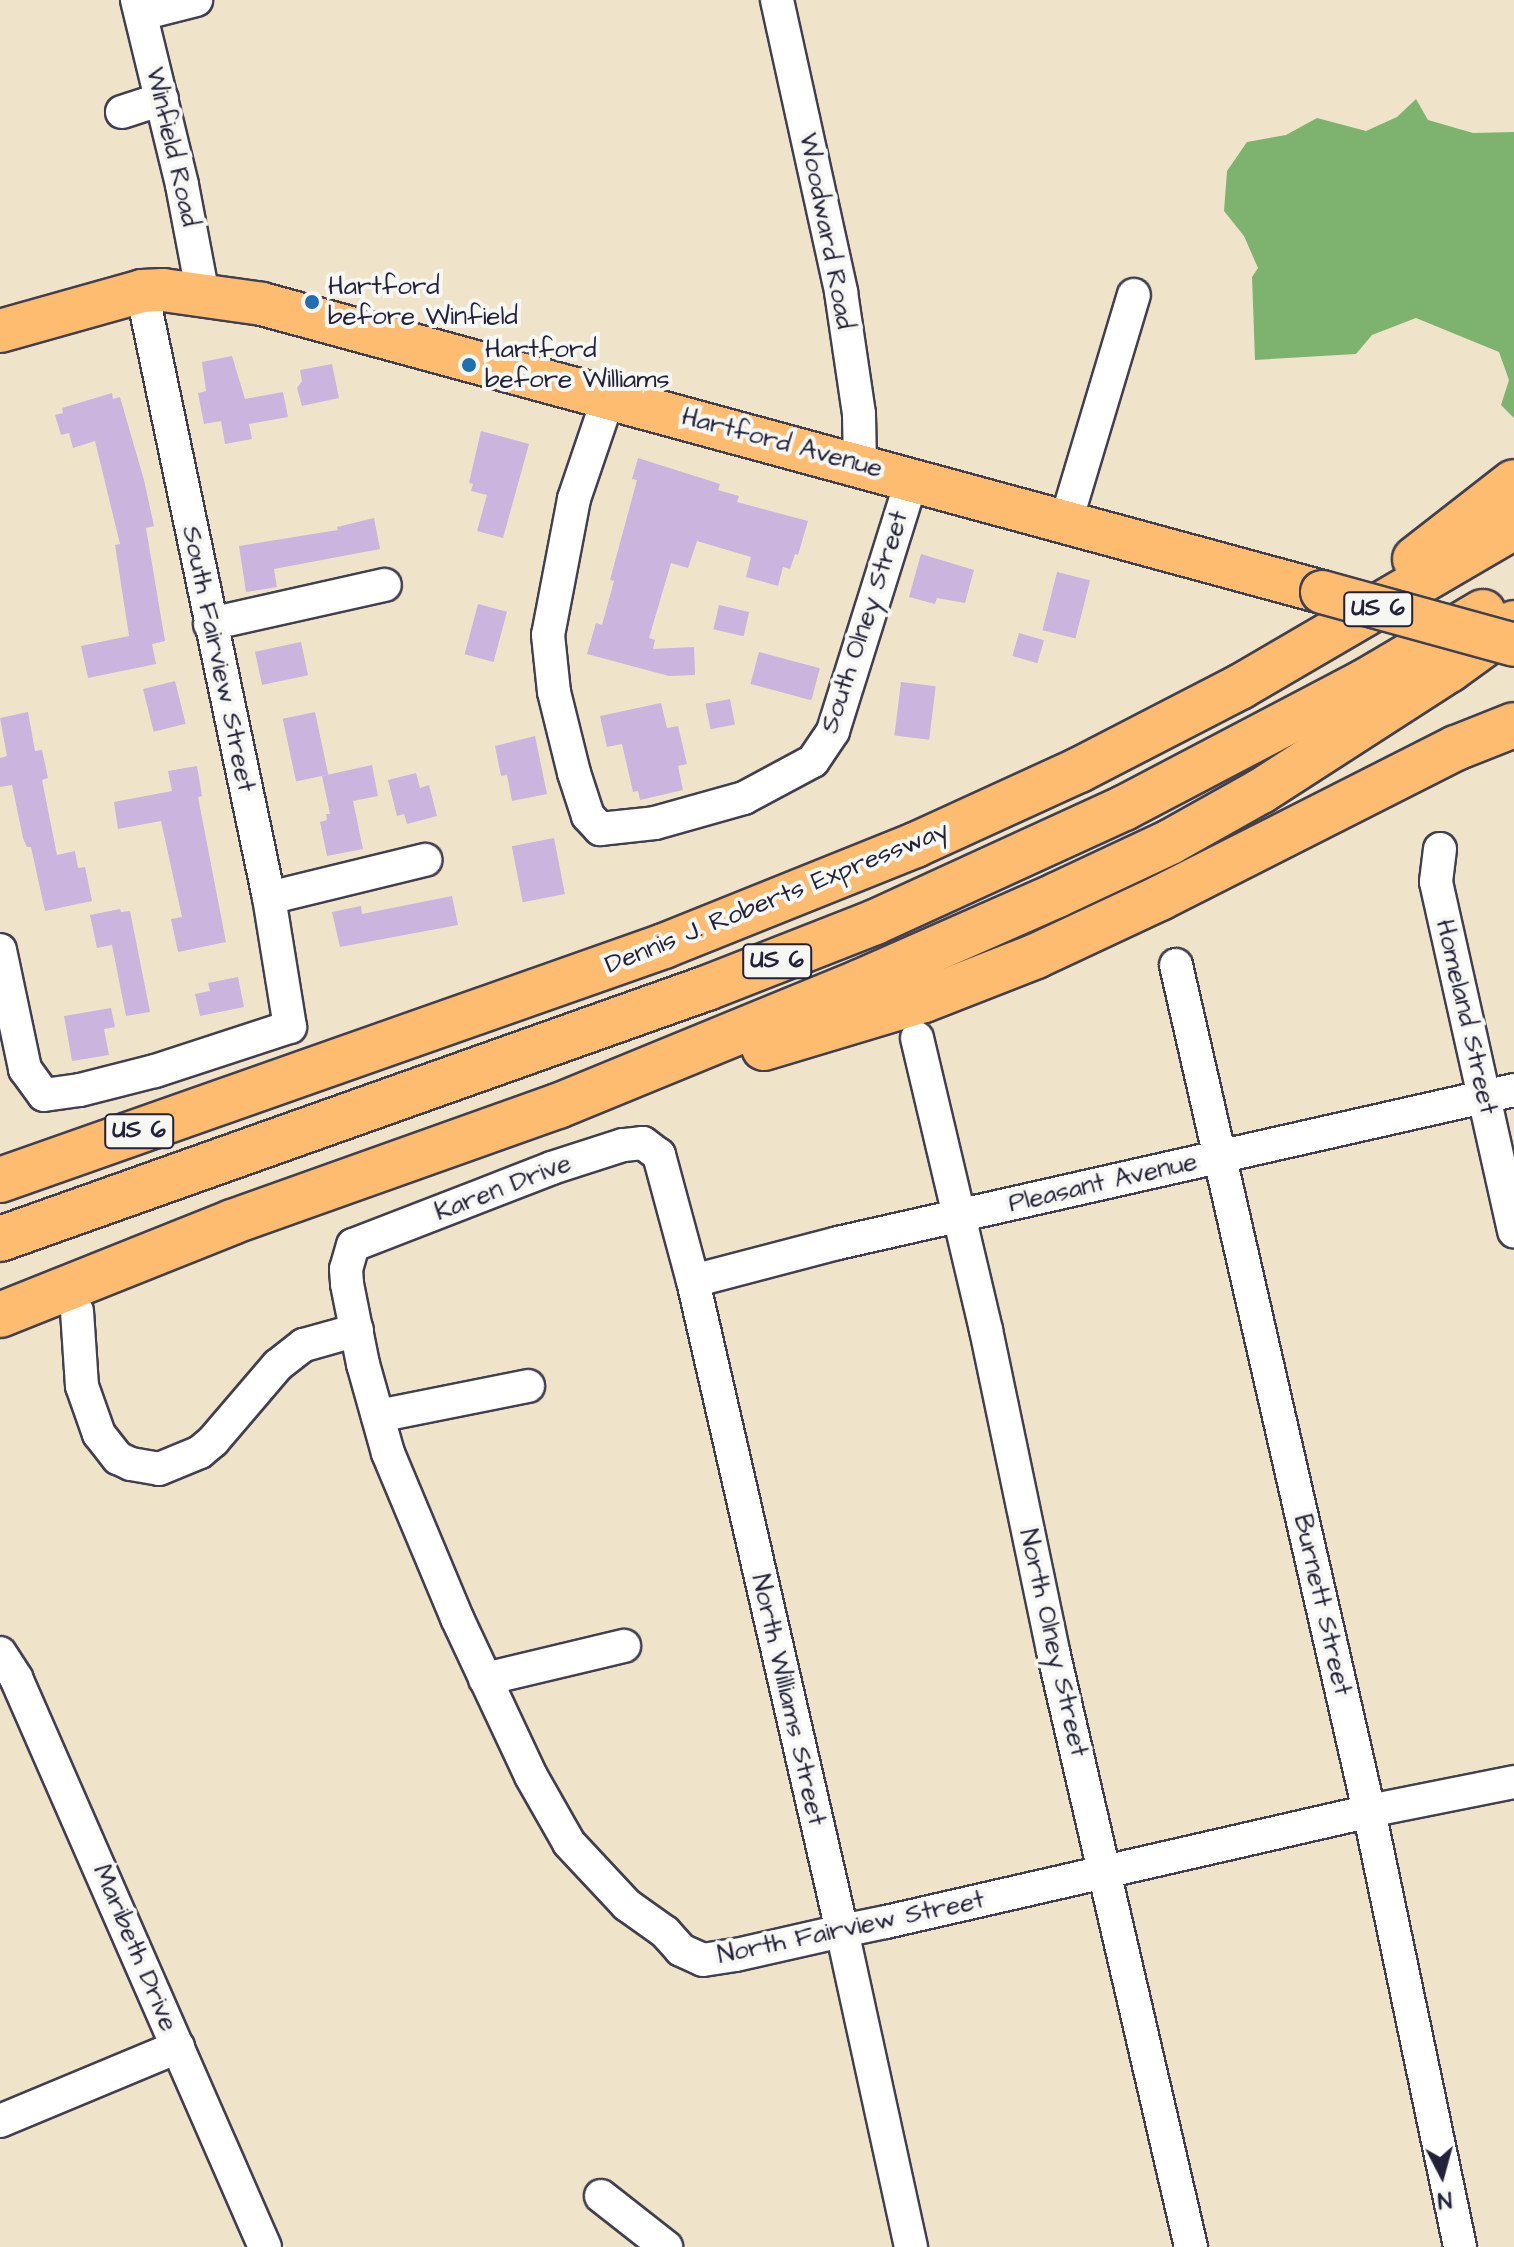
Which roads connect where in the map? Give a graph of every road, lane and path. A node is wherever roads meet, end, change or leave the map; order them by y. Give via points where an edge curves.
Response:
1 (196, 0) edge
2 (777, 0) edge
3 (139, 7) edge
4 (162, 99) junction
5 (122, 112) dead end
6 (142, 291) junction
7 (203, 295) junction
8 (1134, 295) dead end
9 (0, 331) edge
10 (609, 396) junction
11 (860, 464) junction
12 (912, 479) junction
13 (1514, 482) edge
14 (1066, 521) junction
15 (1514, 527) edge
16 (385, 585) dead end
17 (1514, 594) edge
18 (1514, 623) edge
19 (210, 624) junction
20 (1514, 645) edge
21 (1240, 687) junction
22 (1514, 725) edge
23 (1440, 849) dead end
24 (425, 860) dead end
25 (269, 898) junction
26 (0, 950) edge
27 (1176, 965) dead end
28 (917, 1038) dead end
29 (279, 1082) junction
30 (1499, 1093) edge
31 (558, 1106) junction
32 (0, 1152) edge
33 (659, 1155) joint
34 (1220, 1156) junction
35 (0, 1180) edge
36 (957, 1217) junction
37 (232, 1222) junction
38 (1514, 1231) edge
39 (0, 1239) edge
40 (349, 1252) joint
41 (693, 1281) junction
42 (0, 1297) edge
43 (77, 1311) dead end
44 (0, 1315) edge
45 (357, 1330) junction
46 (528, 1386) dead end
47 (378, 1416) junction
48 (624, 1646) dead end
49 (0, 1653) edge
50 (485, 1679) junction
51 (1514, 1782) edge
52 (1369, 1811) junction
53 (1106, 1869) junction
54 (842, 1931) junction
55 (178, 2047) junction
56 (0, 2121) edge
57 (601, 2196) dead end
58 (265, 2247) edge
59 (666, 2247) edge
60 (911, 2247) edge
61 (1191, 2247) edge
62 (1460, 2247) edge

1 - 3 street
2 - 11 street, Woodward Road via 841,292 859,414
3 - 4 street, Winfield Road
4 - 5 street
4 - 7 street, Winfield Road
6 - 7 main road, Hartford Avenue
6 - 9 main road, Hartford Avenue
6 - 19 street, South Fairview Street
7 - 10 main road, Hartford Avenue via 283,309
8 - 14 street
10 - 11 main road, Hartford Avenue
10 - 12 street, South Olney Street via 574,499 548,635 554,692 574,773 594,825 613,829 655,823 744,798 813,761 833,731
11 - 12 main road, Hartford Avenue
12 - 14 main road, Hartford Avenue
13 - 21 highway
14 - 20 main road, Hartford Avenue, bridge
15 - 21 highway, Dennis J. Roberts Expressway / US 6
16 - 19 street
17 - 39 highway, Dennis J. Roberts Expressway / US 6 via 1191,774 889,916 707,988
18 - 31 highway via 1309,761 1170,842 860,982
19 - 25 street, South Fairview Street
21 - 29 highway, Dennis J. Roberts Expressway / US 6 via 1079,770 832,881
22 - 31 highway via 1456,748 1096,929 979,979 849,1024
23 - 30 street, Homeland Street via 1436,882
24 - 25 street
25 - 26 street, South Fairview Street via 290,1027 80,1090 44,1095 25,1069
27 - 34 street, Burnett Street
28 - 36 street, North Olney Street
29 - 32 highway
29 - 35 highway, Dennis J. Roberts Expressway / US 6
30 - 34 street, Pleasant Avenue
30 - 38 street, Homeland Street
31 - 37 highway
33 - 40 street, Karen Drive via 643,1143 623,1145 353,1245
33 - 41 street, North Williams Street
34 - 36 street, Pleasant Avenue
34 - 52 street, Burnett Street
36 - 41 street, Pleasant Avenue
36 - 53 street, North Olney Street
37 - 42 highway via 119,1254
37 - 44 highway
40 - 45 street, North Fairview Street via 347,1284
41 - 54 street, North Williams Street
43 - 45 street via 82,1386 99,1434 118,1458 159,1469 213,1441 278,1365 304,1345
45 - 47 street, North Fairview Street
46 - 47 street
47 - 50 street, North Fairview Street via 414,1518
48 - 50 street
49 - 55 street, Maribeth Drive via 16,1678
50 - 54 street, North Fairview Street via 569,1843 627,1905 681,1950 703,1960
51 - 52 street, North Fairview Street
52 - 53 street, North Fairview Street
52 - 62 street, Burnett Street
53 - 54 street, North Fairview Street
53 - 61 street, North Olney Street
54 - 60 street, North Williams Street
55 - 56 street
55 - 58 street, Maribeth Drive
57 - 59 street

